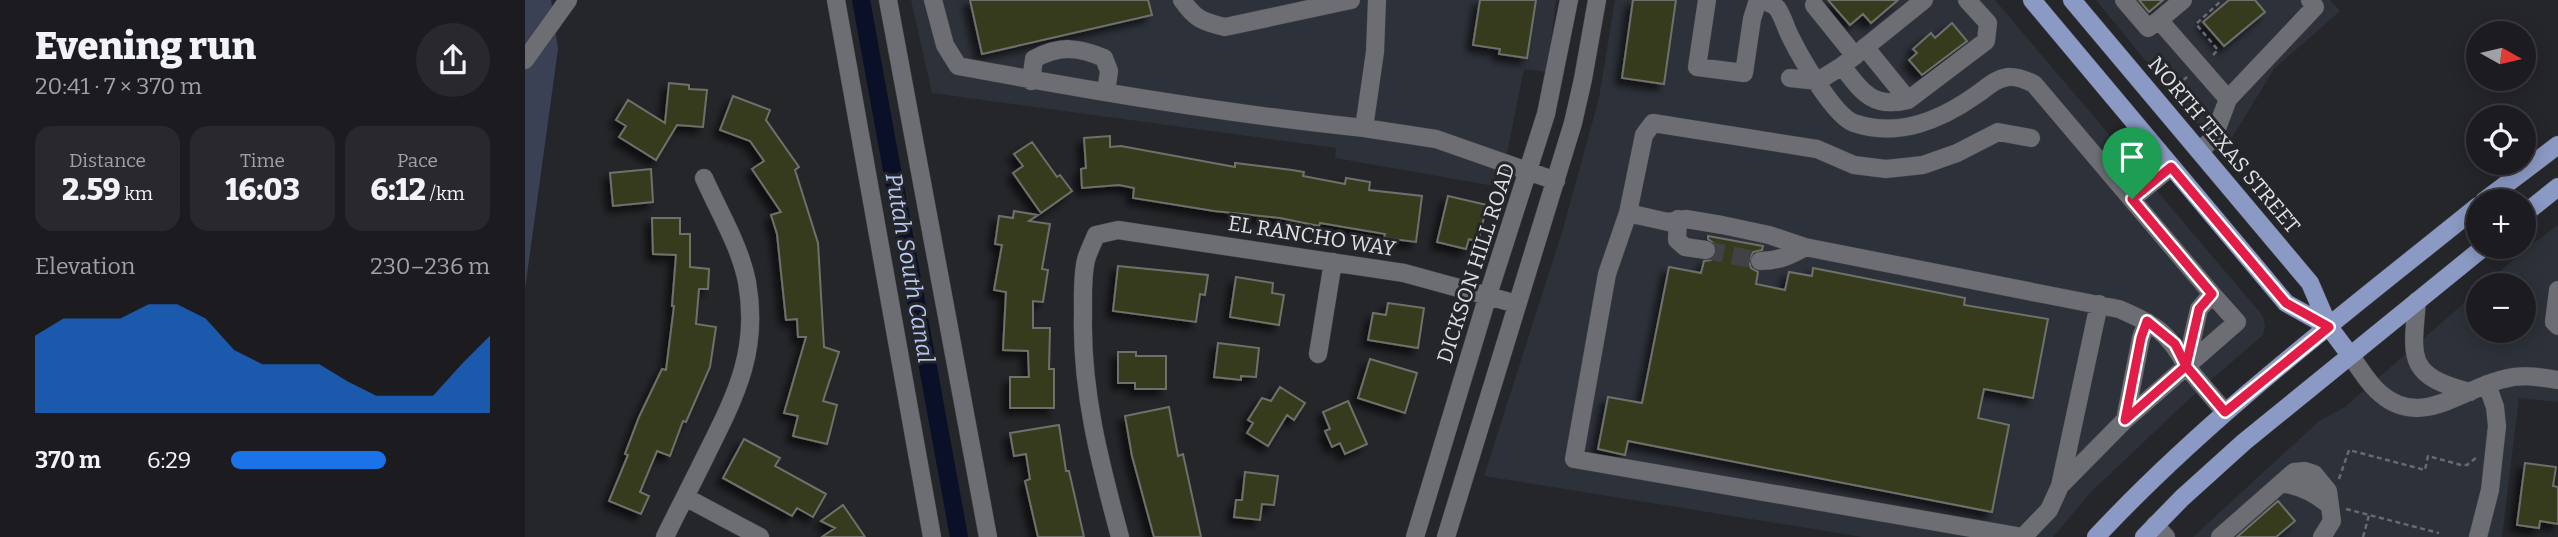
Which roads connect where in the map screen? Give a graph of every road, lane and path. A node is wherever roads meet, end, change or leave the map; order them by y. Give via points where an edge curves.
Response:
1 (568, 0) edge
2 (836, 0) edge
3 (888, 0) edge
4 (933, 0) edge
5 (1182, 0) edge
6 (1351, 0) edge
7 (1377, 0) edge
8 (1569, 0) edge
9 (1597, 0) edge
10 (1707, 0) edge
11 (1758, 0) edge
12 (1924, 0) edge
13 (1967, 0) edge
14 (2032, 0) edge
15 (2072, 0) edge
16 (2124, 0) edge
17 (2183, 0) edge
18 (2310, 0) edge
19 (1775, 3) edge
20 (1814, 5) dead end
21 (2159, 20) junction
22 (1854, 56) junction
23 (525, 60) edge
24 (1790, 78) dead end
25 (1031, 80) junction
26 (1818, 81) junction
27 (1106, 92) junction
28 (2228, 99) junction
29 (1909, 100) junction
30 (1364, 128) junction
31 (2031, 138) dead end
32 (2558, 145) edge
33 (2199, 151) junction
34 (2171, 167) junction
35 (1529, 172) junction
36 (704, 178) dead end
37 (1556, 181) junction
38 (2558, 187) edge
39 (2500, 189) edge
40 (2132, 199) junction
41 (2536, 205) edge
42 (1628, 214) junction
43 (2466, 216) edge
44 (1678, 219) junction
45 (1805, 247) junction
46 (1706, 250) tunnel mouth
47 (2469, 259) edge
48 (1760, 261) tunnel mouth
49 (1333, 262) junction
50 (2558, 290) edge
51 (2212, 294) junction
52 (1488, 295) junction
53 (2417, 301) junction
54 (1517, 304) junction
55 (2099, 304) junction
56 (2147, 321) junction
57 (2558, 326) edge
58 (2329, 327) junction
59 (1318, 354) dead end
60 (2350, 355) junction
61 (2186, 366) junction
62 (2558, 380) edge
63 (2487, 384) junction
64 (2470, 392) junction
65 (2225, 412) junction
66 (2125, 420) junction
67 (2483, 450) dead end
68 (2060, 486) junction
69 (685, 496) junction
70 (2336, 499) junction
71 (2369, 515) junction
72 (2155, 533) edge
73 (2439, 533) dead end
74 (664, 537) edge
75 (760, 537) edge
76 (932, 537) edge
77 (988, 537) edge
78 (1120, 537) edge
79 (1415, 537) edge
80 (1446, 537) edge
81 (2096, 537) edge
82 (2220, 537) edge
83 (2322, 537) edge
84 (2363, 537) edge
85 (2478, 537) edge

1 - 23 street
2 - 76 street
3 - 77 street
4 - 25 street via 945,45 958,66
5 - 6 street via 1192,15 1225,27
7 - 30 street
8 - 35 street, DICKSON HILL ROAD
9 - 37 street via 1583,79
10 - 11 street via 1697,67 1744,73
12 - 22 street
13 - 29 street via 1988,23 1986,41
14 - 34 main road, NORTH TEXAS STREET
15 - 33 main road, NORTH TEXAS STREET
16 - 21 street via 2148,28
17 - 21 street
18 - 28 street via 2315,7
19 - 26 street
20 - 22 street
21 - 28 street
22 - 26 street
22 - 29 street
22 - 29 street via 1861,92 1877,101
24 - 26 street
25 - 27 street
25 - 27 street via 1034,59 1050,50 1081,48 1104,58 1109,71
26 - 40 street via 1829,102 1852,123 1906,128 1929,121 1994,81 2023,78 2051,102
27 - 30 street
28 - 33 street via 2213,139
30 - 35 street via 1436,139
31 - 42 street via 1998,132 1946,157 1886,169 1854,165 1817,149 1653,123 1644,135
32 - 39 main road
33 - 58 main road, NORTH TEXAS STREET via 2310,283
34 - 40 street
34 - 58 main road, NORTH TEXAS STREET via 2286,303
35 - 37 street
35 - 52 street, DICKSON HILL ROAD
36 - 69 street via 737,250 751,313 742,380
37 - 54 street
38 - 41 main road
40 - 51 street
42 - 44 street via 1668,222
42 - 68 street via 1607,274 1574,458 2023,537 2049,510
43 - 58 main road
44 - 45 street via 1769,234
44 - 46 street via 1677,240 1685,247
45 - 48 street via 1775,261
45 - 55 street
47 - 53 main road
49 - 52 street, EL RANCHO WAY via 1403,273
49 - 59 street
49 - 78 street, EL RANCHO WAY via 1118,230 1096,235 1086,259 1082,340 1091,423
50 - 57 street via 2554,322
51 - 61 street via 2199,309
51 - 61 street via 2237,322
52 - 54 street, EL RANCHO WAY
52 - 79 street, DICKSON HILL ROAD
53 - 60 main road
53 - 64 street via 2413,345 2418,364 2436,381
54 - 80 street
55 - 56 street
55 - 68 street
56 - 61 street via 2175,344
56 - 66 street
58 - 60 main road, NORTH TEXAS STREET
58 - 65 main road
60 - 64 street via 2381,394 2401,405 2436,406
60 - 72 main road via 2220,463
61 - 65 street
61 - 66 street
62 - 63 street via 2518,376
63 - 64 street
63 - 85 street via 2497,426 2490,490
65 - 81 main road via 2159,471
66 - 68 street
67 - 70 path via 2466,465 2428,456 2425,470 2349,450
69 - 74 street
69 - 75 street
70 - 71 path via 2346,509
70 - 82 street via 2282,483
70 - 83 street via 2332,521
71 - 73 path
71 - 84 path

